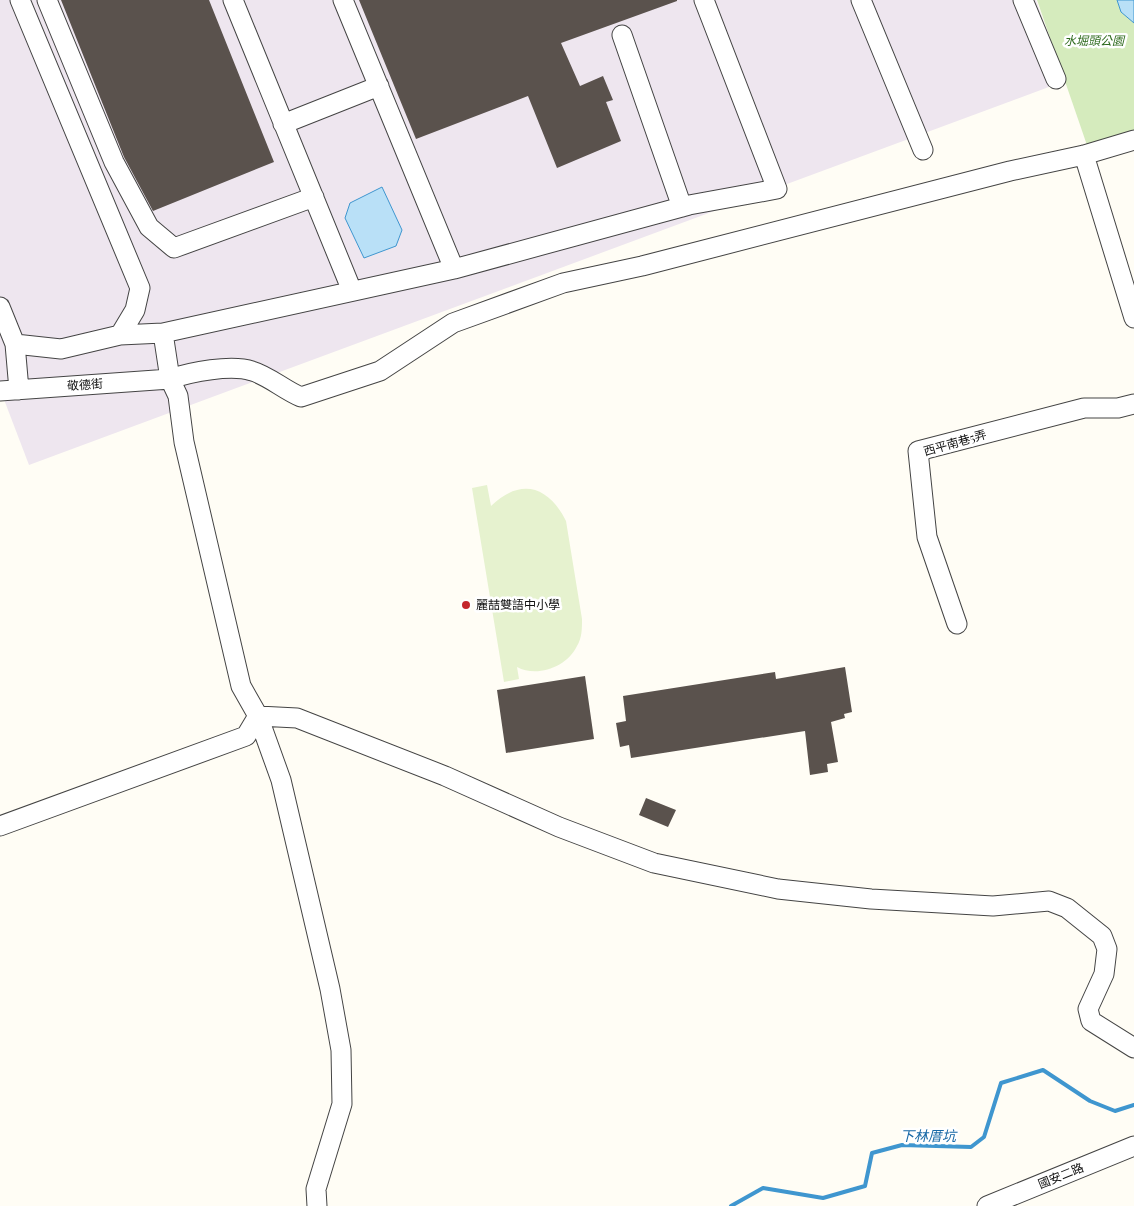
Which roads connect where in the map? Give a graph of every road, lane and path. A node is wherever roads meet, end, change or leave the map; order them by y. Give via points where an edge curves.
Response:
1 (20, 0) edge
2 (47, 0) edge
3 (233, 0) edge
4 (343, 0) edge
5 (704, 0) edge
6 (861, 0) edge
7 (1023, 0) edge
8 (622, 35) dead end
9 (1056, 79) dead end
10 (379, 86) junction
11 (283, 124) junction
12 (1134, 140) edge
13 (923, 150) dead end
14 (1084, 155) junction
15 (314, 197) junction
16 (682, 207) junction
17 (454, 269) junction
18 (352, 291) junction
19 (0, 307) edge
20 (1134, 318) edge
21 (162, 332) junction
22 (120, 334) junction
23 (15, 344) junction
24 (170, 379) junction
25 (19, 390) junction
26 (0, 391) edge
27 (1134, 404) edge
28 (957, 624) dead end
29 (258, 716) junction
30 (0, 826) edge
31 (1134, 1048) edge
32 (1134, 1146) edge
33 (317, 1206) edge
34 (987, 1206) edge

1 - 22 street via 140,288 135,310
2 - 15 street via 114,162 150,227 174,248
3 - 11 street
4 - 10 street
5 - 16 street via 777,189
6 - 13 street
7 - 9 street
8 - 16 street
10 - 11 street
10 - 17 street
11 - 15 street
12 - 14 street, 敬德街
14 - 20 street
14 - 24 street, 敬德街 via 563,283 453,322 380,371 301,397 252,371 193,372
15 - 18 street
16 - 17 street
17 - 18 street
18 - 21 street
19 - 23 street
21 - 22 street
21 - 24 street
22 - 23 street via 61,349
23 - 25 street
24 - 25 street, 敬德街
24 - 29 street via 178,396 184,442 241,686
25 - 26 street, 敬德街
27 - 28 street, 西平南巷5弄 via 1118,408 1084,408 918,451 927,537
29 - 30 street via 246,736
29 - 31 street via 297,718 654,863 778,889 862,898 993,906 1049,901 1067,908 1102,936 1107,949 1104,974 1088,1008 1091,1021
29 - 33 street via 280,780 330,989 340,1050 342,1104 316,1189
32 - 34 street, 國安二路

